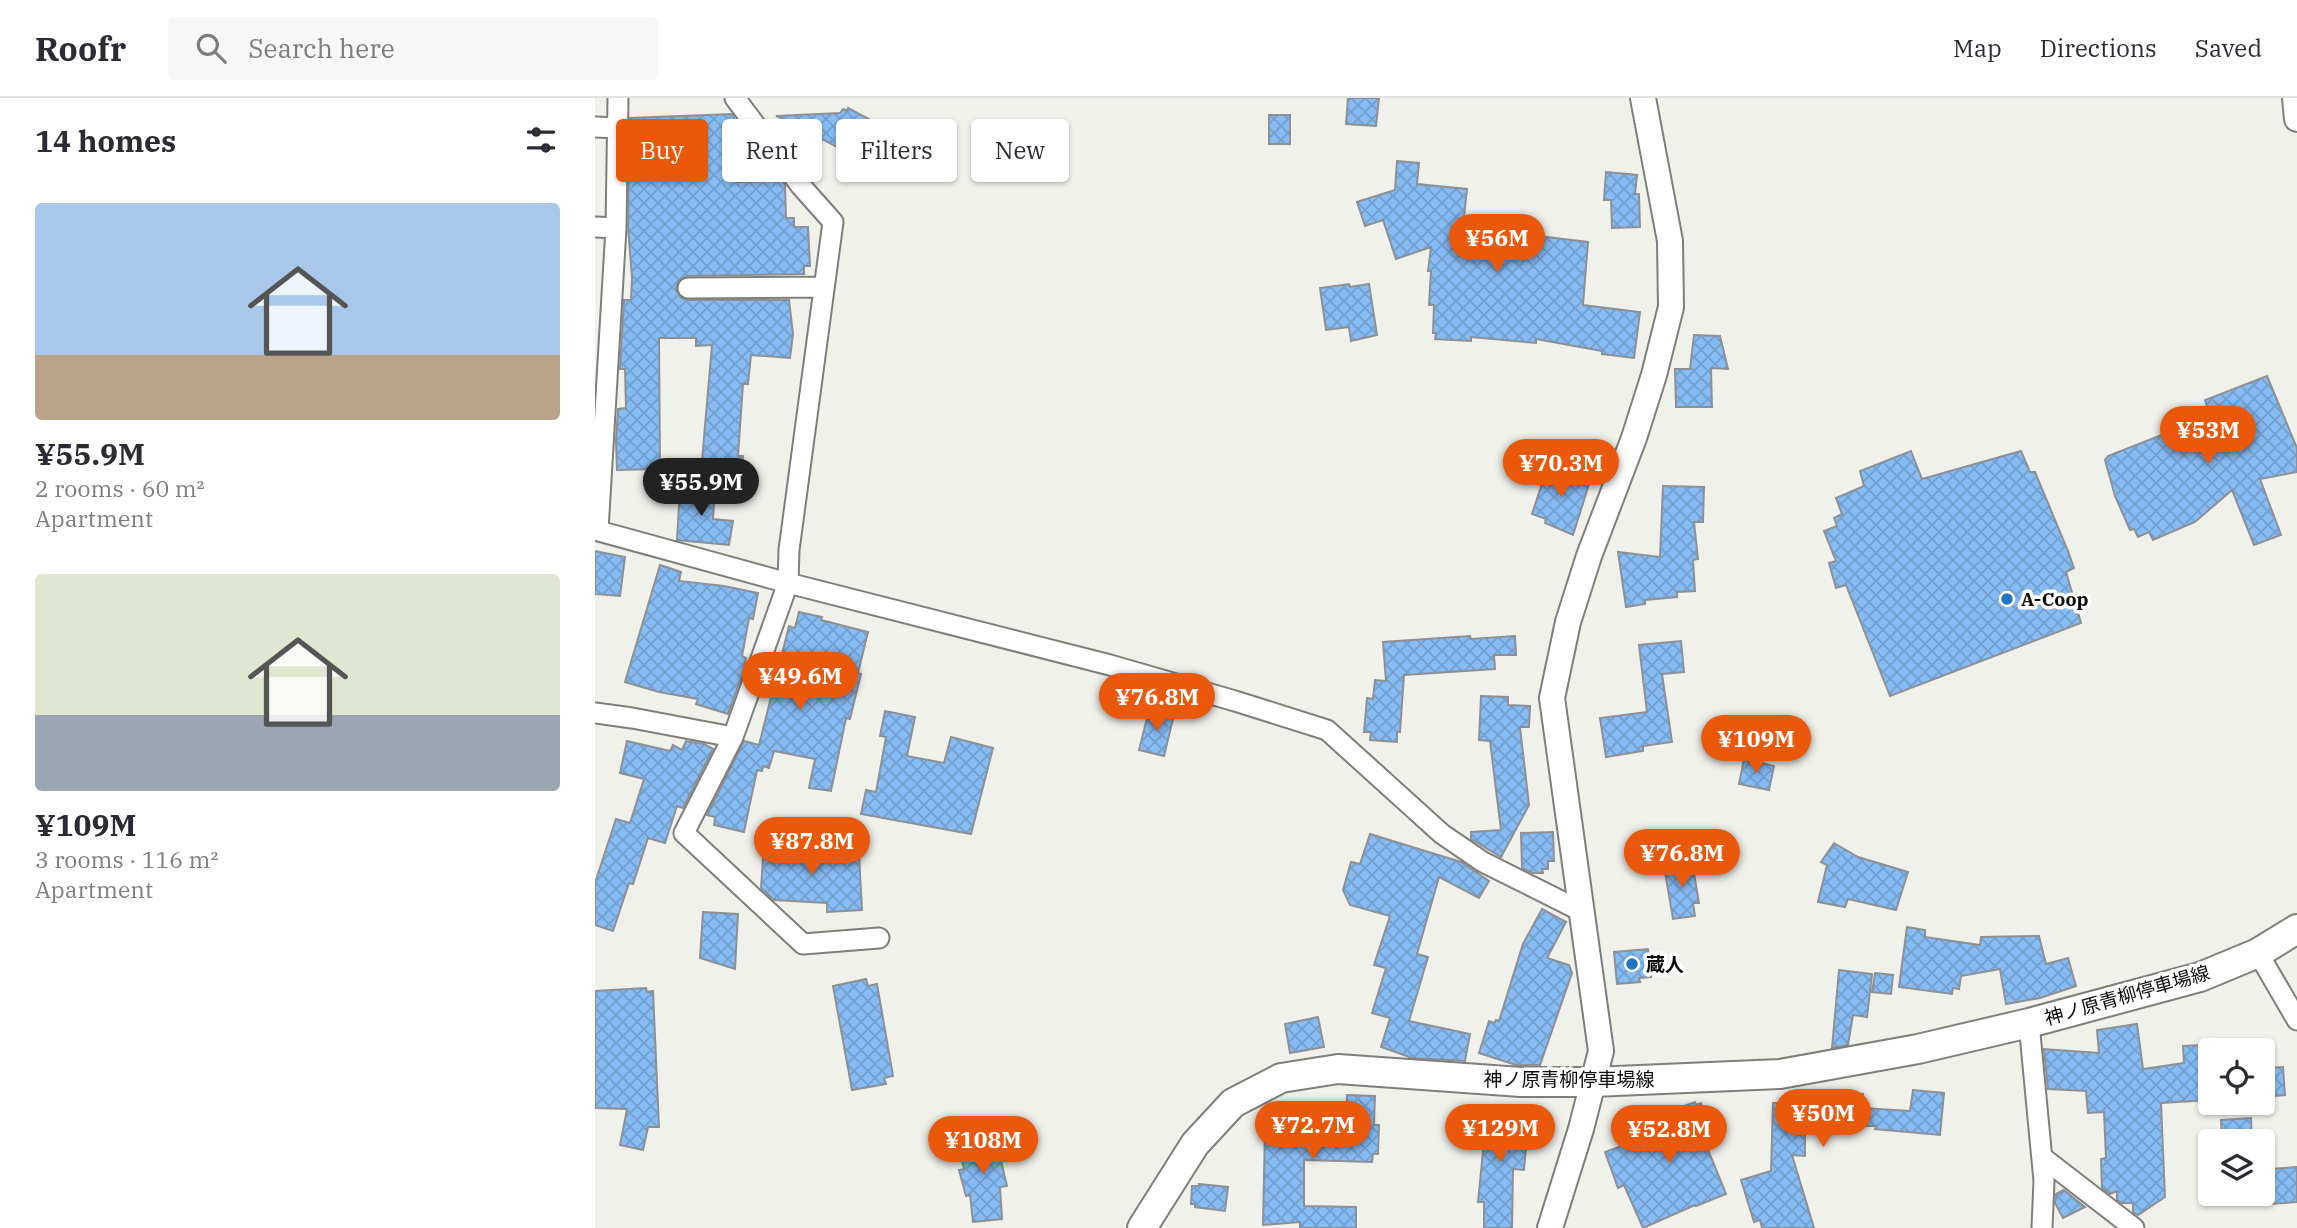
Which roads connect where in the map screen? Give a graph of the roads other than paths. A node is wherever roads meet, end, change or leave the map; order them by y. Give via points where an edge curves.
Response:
1 (618, 98) edge
2 (735, 98) edge
3 (1643, 98) edge
4 (2295, 98) edge
5 (618, 119) edge
6 (2297, 119) edge
7 (595, 127) edge
8 (616, 128) edge
9 (617, 182) edge
10 (595, 227) edge
11 (616, 228) junction
12 (824, 287) junction
13 (688, 288) dead end
14 (596, 530) edge
15 (787, 583) junction
16 (595, 713) edge
17 (733, 737) junction
18 (1581, 911) junction
19 (2297, 929) edge
20 (879, 938) dead end
21 (2259, 953) junction
22 (2297, 1020) edge
23 (2029, 1023) junction
24 (1593, 1082) junction
25 (2042, 1157) junction
26 (1142, 1228) edge
27 (1550, 1228) edge
28 (2042, 1228) edge
29 (2134, 1228) edge

1 - 5 street
2 - 12 street via 833,222
3 - 18 street via 1670,241 1671,307 1638,425 1568,622 1552,698
4 - 6 street
7 - 8 street
9 - 11 street
10 - 11 street
11 - 14 street
12 - 13 street
12 - 15 street
14 - 15 street
15 - 17 street
15 - 18 street via 1110,665 1327,730 1442,834 1483,862
16 - 17 street
17 - 20 street via 684,833 803,944
18 - 24 street via 1601,1051
19 - 21 main road, 神ノ原青柳停車場線
21 - 22 street
21 - 23 main road, 神ノ原青柳停車場線 via 2200,977
23 - 24 main road, 神ノ原青柳停車場線 via 1780,1074
23 - 25 street
24 - 26 main road, 神ノ原青柳停車場線 via 1521,1082 1338,1069 1281,1078 1233,1103 1195,1144
24 - 27 street
25 - 28 street
25 - 29 street

